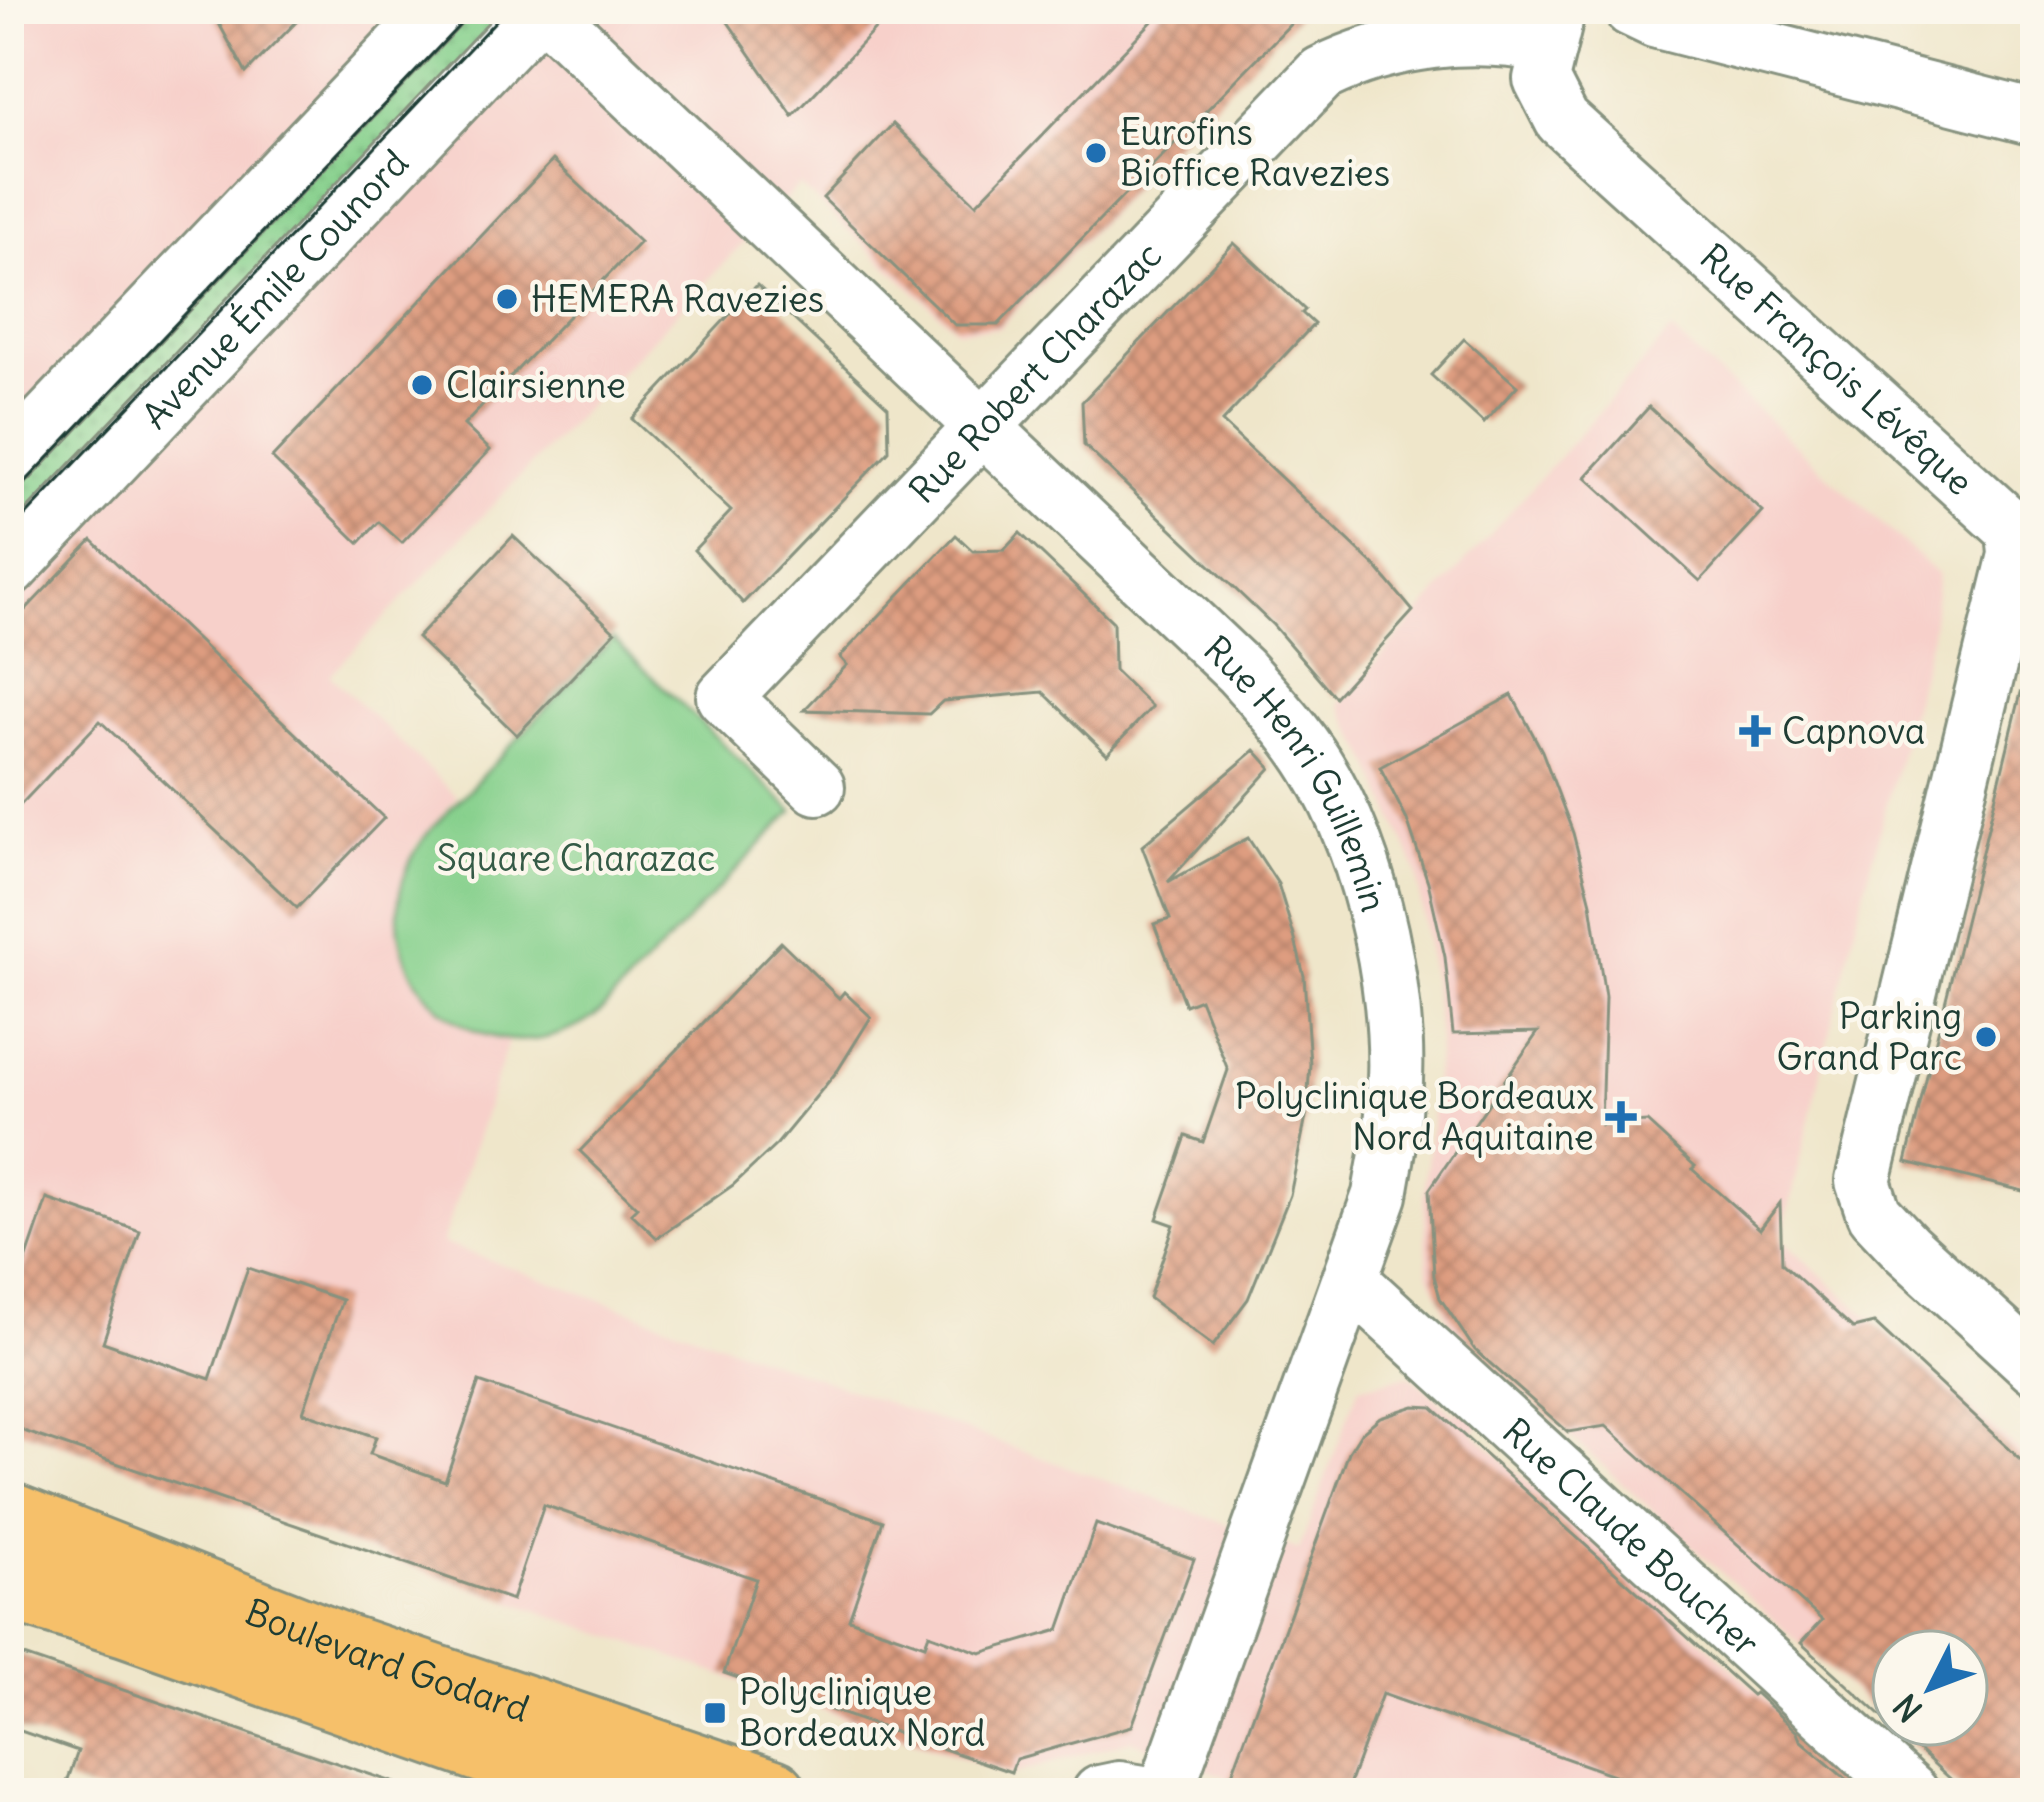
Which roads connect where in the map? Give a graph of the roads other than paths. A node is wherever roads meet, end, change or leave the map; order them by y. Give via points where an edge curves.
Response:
1 (437, 9) edge
2 (542, 9) edge
3 (1631, 9) edge
4 (1554, 28) edge
5 (2035, 118) edge
6 (983, 425) junction
7 (9, 460) edge
8 (9, 570) edge
9 (817, 787) dead end
10 (1350, 1280) junction
11 (2035, 1366) edge
12 (9, 1516) edge
13 (9, 1587) edge
14 (607, 1793) edge
15 (772, 1793) edge
16 (1100, 1793) edge
17 (1143, 1793) edge
18 (1165, 1793) edge
19 (1911, 1793) edge

1 - 7 street, Avenue Émile Counord
2 - 6 street, Rue Henri Guillemin
2 - 8 street, Avenue Émile Counord
3 - 5 street
4 - 6 street, Rue Robert Charazac via 1354,57 1321,74
4 - 11 street, Rue François Lévêque via 1541,79 1562,120 2014,530 2016,555 1863,1181 1874,1214
6 - 9 street, Rue Robert Charazac via 724,697
6 - 10 street, Rue Henri Guillemin via 1276,710 1340,814 1375,904 1395,1050 1380,1195
10 - 18 street, Rue Henri Guillemin
10 - 19 street, Rue Claude Boucher
12 - 15 main road, Boulevard Godard via 345,1648
13 - 14 main road, Boulevard Godard
16 - 17 street

